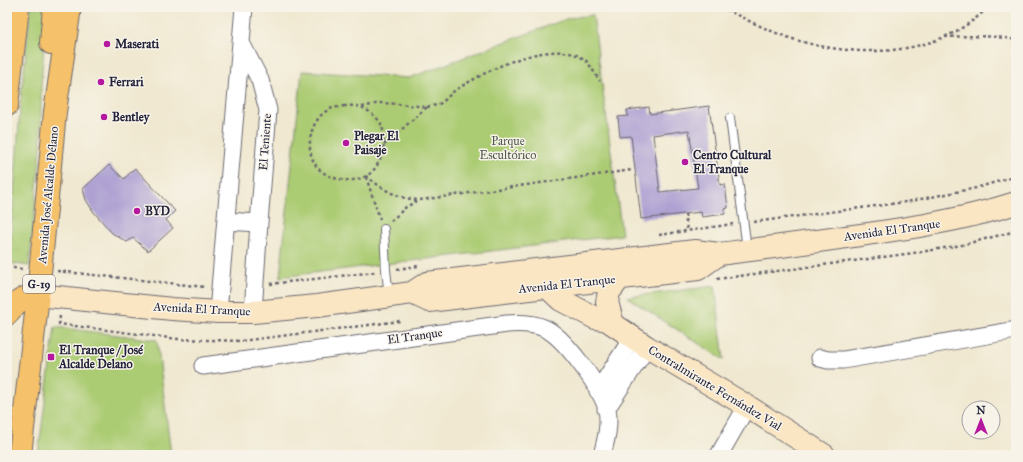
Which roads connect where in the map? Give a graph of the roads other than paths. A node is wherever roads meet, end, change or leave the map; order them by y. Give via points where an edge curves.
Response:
1 (18, 7) edge
2 (54, 7) edge
3 (70, 7) edge
4 (244, 7) edge
5 (241, 43) junction
6 (7, 105) edge
7 (55, 112) junction
8 (730, 118) dead end
9 (1016, 203) edge
10 (226, 221) junction
11 (259, 224) junction
12 (384, 229) road end
13 (748, 250) junction
14 (719, 254) junction
15 (548, 274) junction
16 (620, 278) junction
17 (572, 283) junction
18 (38, 295) junction
19 (390, 296) junction
20 (218, 312) junction
21 (253, 312) junction
22 (7, 314) edge
23 (610, 322) junction
24 (1016, 330) edge
25 (640, 342) junction
26 (820, 358) dead end
27 (203, 366) dead end
28 (598, 391) junction
29 (747, 406) junction
30 (606, 409) junction
31 (20, 455) edge
32 (602, 455) edge
33 (719, 455) edge
34 (824, 455) edge

1 - 6 main road
2 - 7 main road via 46,102
3 - 7 main road, Avenida José Alcalde Délano / G-19
4 - 5 street
5 - 10 street
5 - 11 street, El Teniente via 260,80 268,110
7 - 18 main road, Avenida José Alcalde Délano / G-19
8 - 13 lane
9 - 13 main road, Avenida El Tranque via 946,222
10 - 11 street
10 - 20 street
11 - 21 street, El Teniente
12 - 19 lane
13 - 14 main road, Avenida El Tranque
14 - 15 main road, Avenida El Tranque via 695,251
14 - 16 main road, Avenida El Tranque via 698,269
15 - 17 main road, Contralmirante Fernández Vial
15 - 19 main road, Avenida El Tranque via 428,283 412,293
15 - 23 main road, Contralmirante Fernández Vial via 561,300 595,318
16 - 17 main road, Avenida El Tranque
16 - 23 main road via 609,292 607,302
17 - 23 main road, Contralmirante Fernández Vial via 603,311
18 - 20 main road, Avenida El Tranque
18 - 22 main road via 23,298
18 - 31 main road, Avenida José Alcalde Délano / G-19
19 - 21 main road, Avenida El Tranque
20 - 21 main road, Avenida El Tranque
23 - 25 main road, Contralmirante Fernández Vial
24 - 26 street via 843,360
25 - 28 street
25 - 29 main road, Contralmirante Fernández Vial
25 - 30 street
27 - 28 street, El Tranque via 523,323 544,328 561,340
28 - 30 street, El Tranque
29 - 33 street
29 - 34 main road, Contralmirante Fernández Vial
30 - 32 street, El Tranque via 607,435

